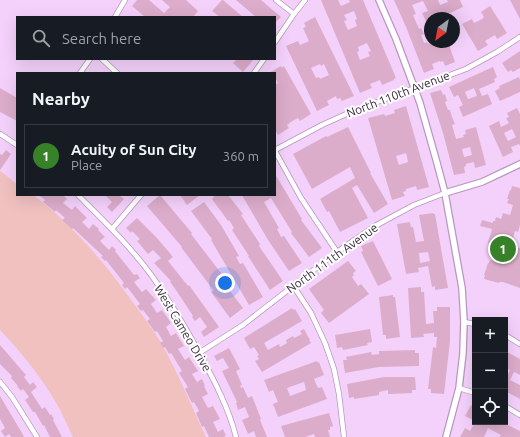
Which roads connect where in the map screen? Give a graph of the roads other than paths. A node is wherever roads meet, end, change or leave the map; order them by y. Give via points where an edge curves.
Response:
1 (125, 0) edge
2 (276, 0) edge
3 (305, 0) edge
4 (380, 0) edge
5 (294, 14) junction
6 (116, 16) edge
7 (520, 37) edge
8 (276, 41) edge
9 (89, 60) edge
10 (103, 60) edge
11 (263, 60) edge
12 (81, 72) edge
13 (116, 72) edge
14 (255, 72) edge
15 (414, 88) junction
16 (0, 134) edge
17 (16, 144) edge
18 (276, 150) edge
19 (276, 153) edge
20 (520, 164) edge
21 (445, 193) junction
22 (79, 196) edge
23 (141, 196) edge
24 (112, 228) junction
25 (337, 252) junction
26 (294, 287) junction
27 (464, 322) junction
28 (472, 323) edge
29 (508, 336) edge
30 (520, 342) edge
31 (199, 353) junction
32 (0, 382) edge
33 (459, 388) junction
34 (472, 392) edge
35 (508, 408) edge
36 (520, 415) edge
37 (37, 437) edge
38 (236, 437) edge
39 (344, 437) edge
40 (446, 437) edge

1 - 6 street
2 - 5 street
3 - 5 street
4 - 15 street
5 - 8 street
7 - 15 street, North 110th Avenue via 466,69
9 - 12 street
10 - 13 street
11 - 14 street
15 - 18 street, North 110th Avenue via 352,111
15 - 21 street
16 - 17 street
19 - 25 street via 301,198
20 - 21 street, North 111th Avenue via 482,182
21 - 25 street, North 111th Avenue via 387,219
21 - 27 street via 462,288
22 - 24 street, West Cameo Drive
23 - 24 street
24 - 31 street, West Cameo Drive via 151,274
25 - 26 street, North 111th Avenue
26 - 31 street, North 111th Avenue via 243,325
26 - 39 street via 311,313 334,369
27 - 28 street
27 - 33 street
29 - 30 street
31 - 38 street, West Cameo Drive via 223,399
32 - 37 street
33 - 34 street
33 - 40 street
35 - 36 street

